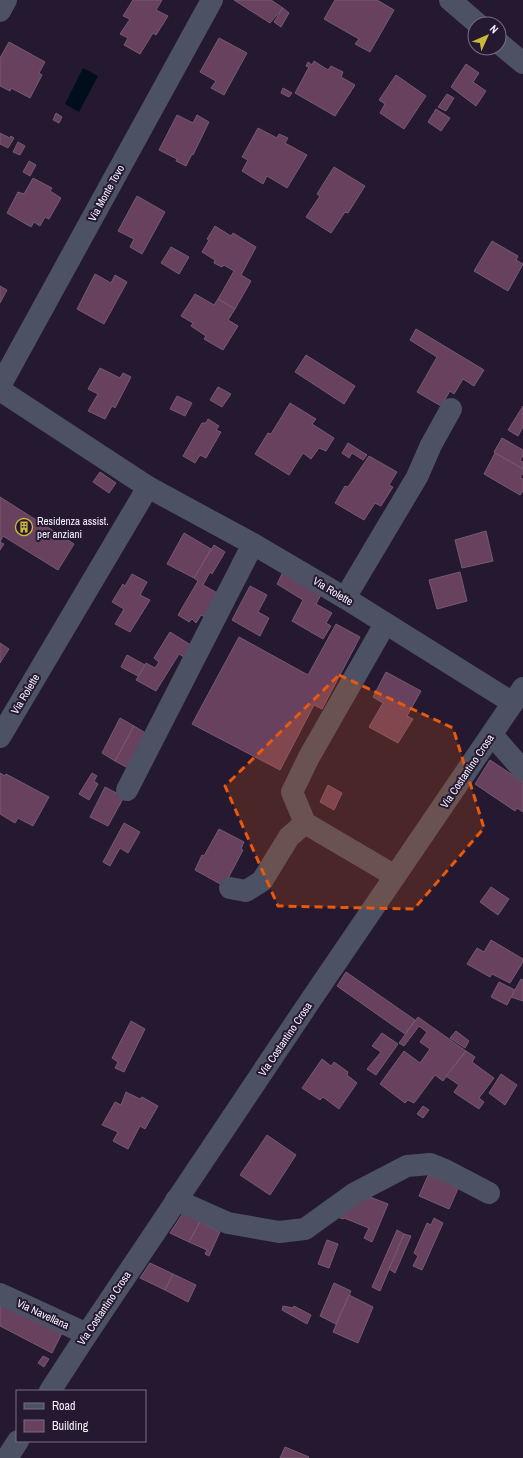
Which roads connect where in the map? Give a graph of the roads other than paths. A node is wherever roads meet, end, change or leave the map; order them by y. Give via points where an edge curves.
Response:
1 (6, 0) edge
2 (212, 0) edge
3 (450, 0) edge
4 (0, 11) edge
5 (469, 16) edge
6 (507, 49) edge
7 (523, 63) edge
8 (0, 386) edge
9 (0, 390) edge
10 (451, 410) dead end
11 (148, 487) junction
12 (253, 544) junction
13 (345, 598) junction
14 (385, 624) junction
15 (518, 696) edge
16 (492, 734) junction
17 (0, 737) edge
18 (523, 770) edge
19 (127, 790) dead end
20 (305, 823) junction
21 (395, 876) junction
22 (230, 888) dead end
23 (489, 1193) dead end
24 (176, 1200) junction
25 (0, 1294) edge
26 (87, 1334) junction
27 (51, 1390) edge
28 (17, 1442) edge
29 (7, 1458) edge

1 - 4 street
2 - 8 street, Via Monte Tovo
3 - 5 street
6 - 7 street
9 - 11 street, Via Rolette
10 - 13 street via 417,477
11 - 12 street, Via Rolette
11 - 17 street, Via Rolette
12 - 13 street, Via Rolette
12 - 19 street
13 - 14 street, Via Rolette
14 - 15 street, Via Rolette
14 - 20 street via 292,792
15 - 16 street, Via Costantino Crosa
16 - 18 street
16 - 21 street, Via Costantino Crosa
20 - 21 street
20 - 22 street via 289,837 262,881 246,891
21 - 24 street, Via Costantino Crosa
23 - 24 street via 430,1164 407,1166 355,1193 305,1229 279,1232 228,1223
24 - 26 street, Via Costantino Crosa
25 - 26 street, Via Navellana
26 - 27 street, Via Costantino Crosa
28 - 29 street

